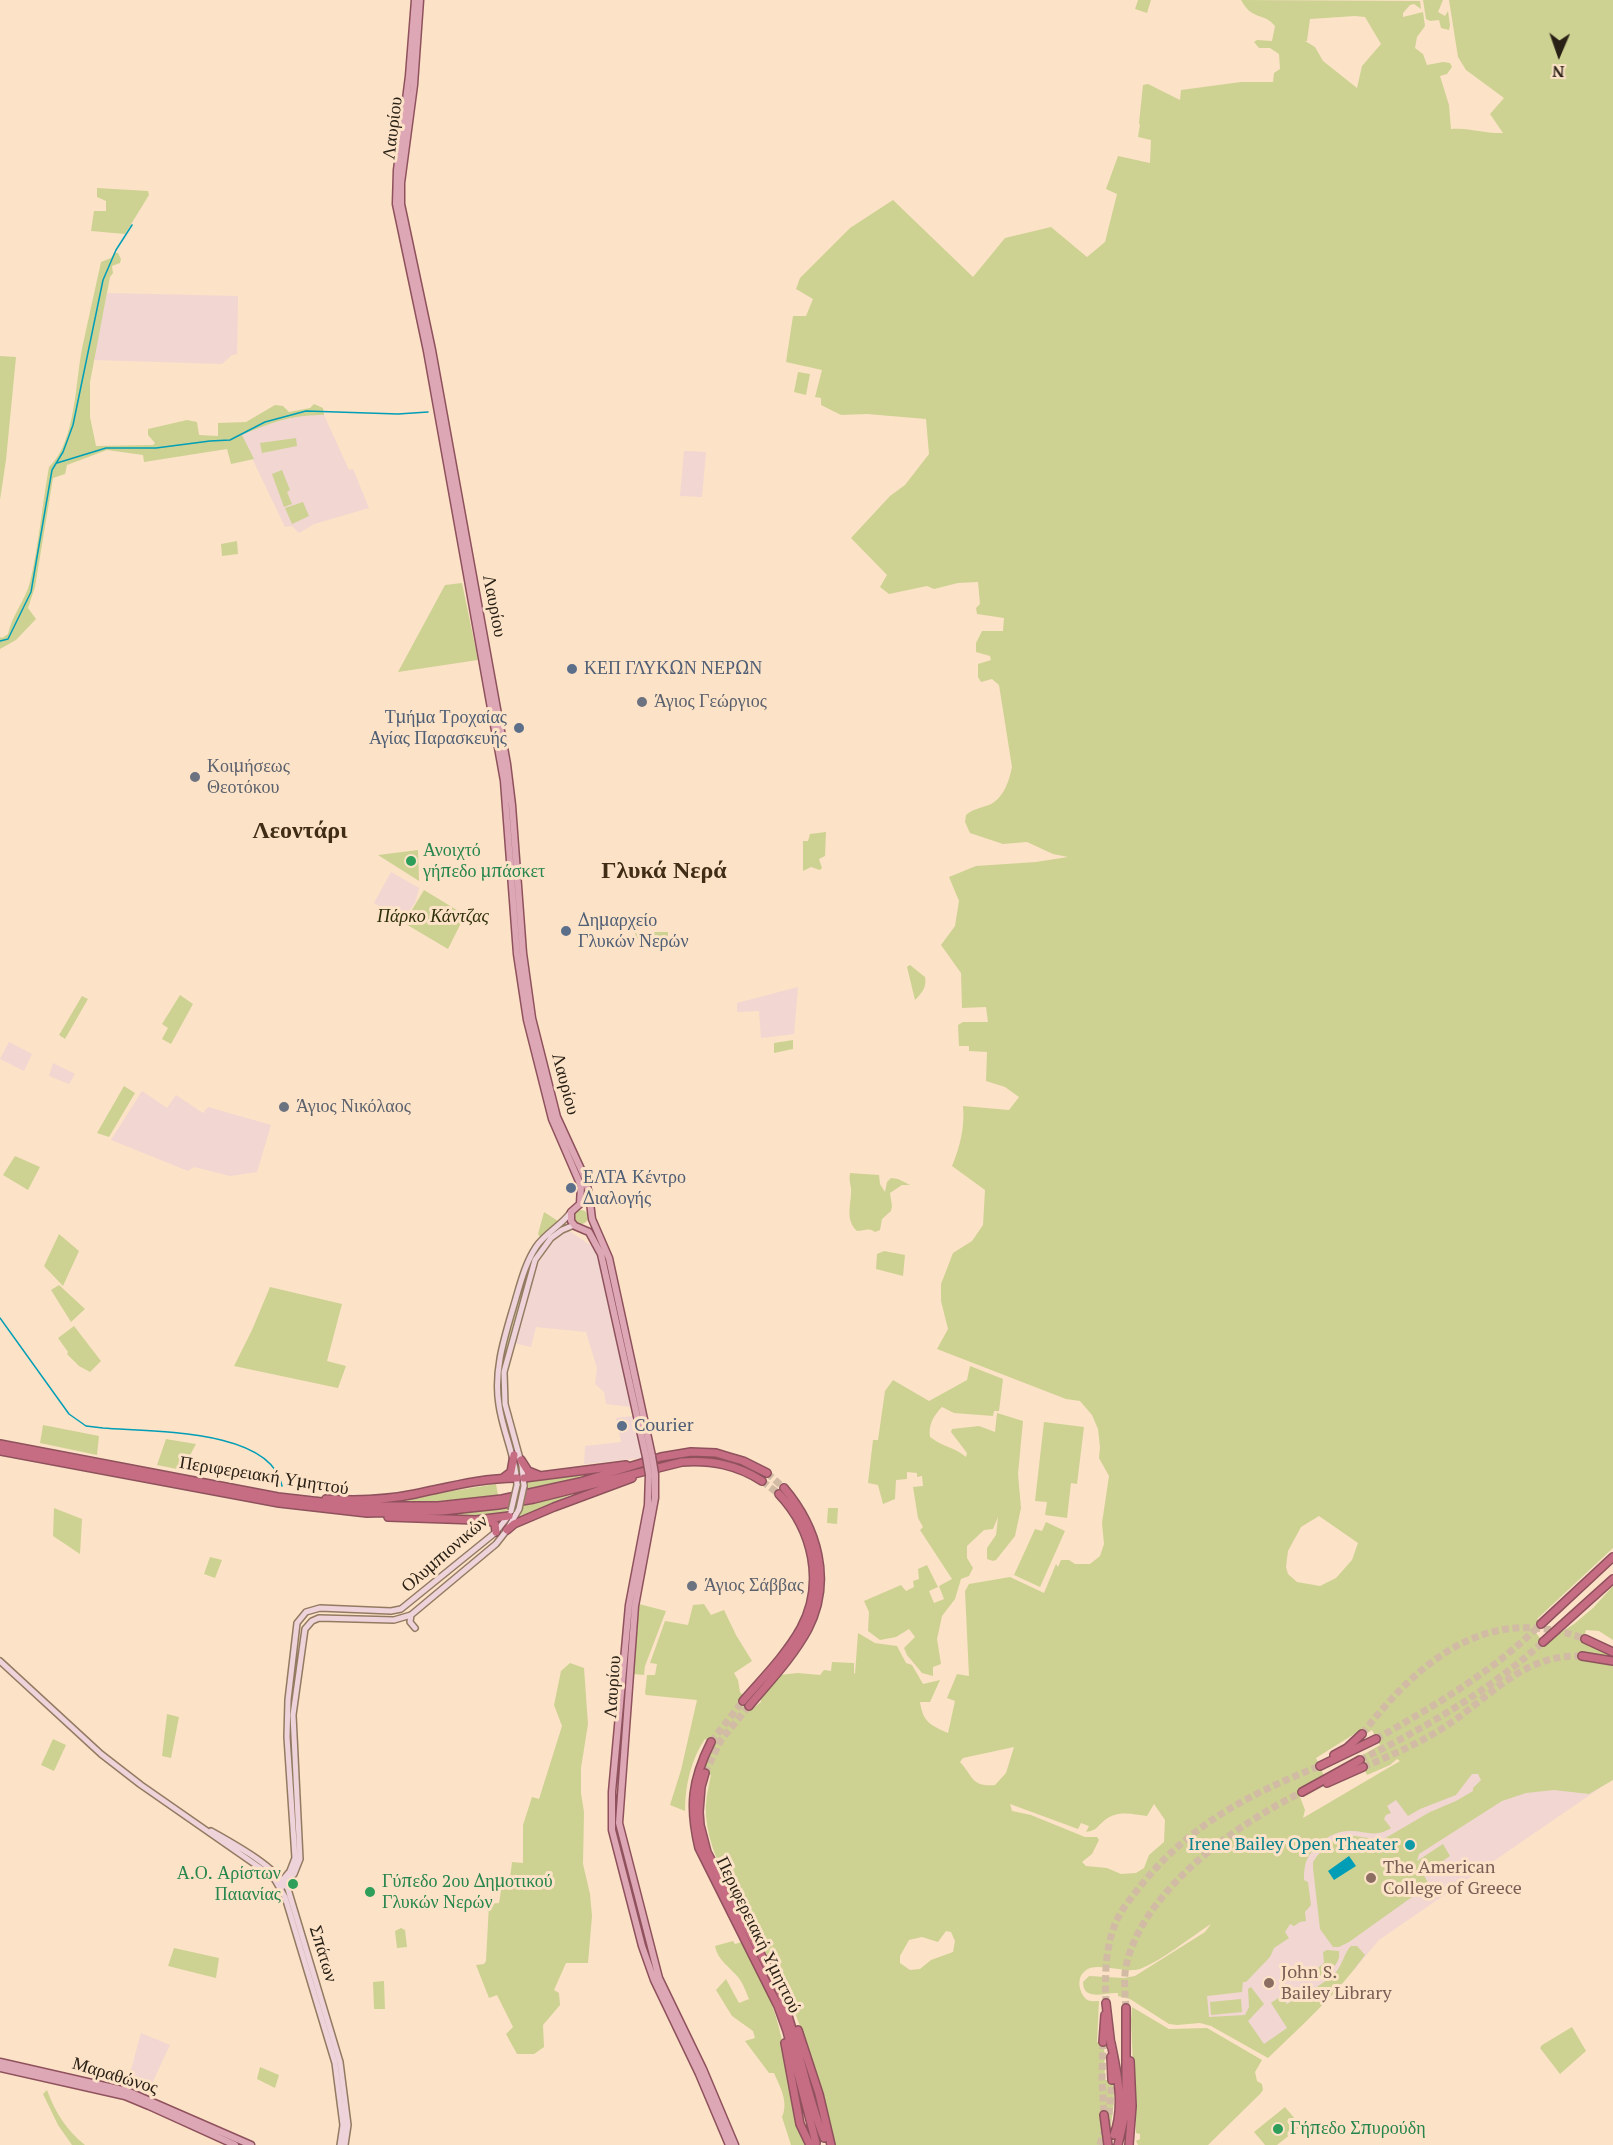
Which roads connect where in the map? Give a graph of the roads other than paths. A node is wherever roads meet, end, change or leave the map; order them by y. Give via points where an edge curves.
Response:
1 (415, 0) edge
2 (420, 0) edge
3 (574, 1210) junction
4 (590, 1212) junction
5 (592, 1220) junction
6 (574, 1225) junction
7 (582, 1228) junction
8 (0, 1444) edge
9 (0, 1451) edge
10 (517, 1457) junction
11 (649, 1457) junction
12 (661, 1457) junction
13 (654, 1472) junction
14 (767, 1473) tunnel mouth
15 (541, 1475) junction
16 (503, 1478) junction
17 (520, 1481) junction
18 (762, 1481) tunnel mouth
19 (244, 1490) junction
20 (782, 1491) tunnel mouth
21 (310, 1508) junction
22 (512, 1515) junction
23 (529, 1518) junction
24 (487, 1520) junction
25 (507, 1530) junction
26 (496, 1532) junction
27 (1613, 1557) edge
28 (1613, 1579) edge
29 (391, 1603) dead end
30 (374, 1610) junction
31 (411, 1615) junction
32 (1541, 1624) tunnel mouth
33 (415, 1628) dead end
34 (1585, 1639) tunnel mouth
35 (1543, 1642) tunnel mouth
36 (1613, 1652) edge
37 (1582, 1656) tunnel mouth
38 (0, 1661) edge
39 (1613, 1661) edge
40 (746, 1703) tunnel mouth
41 (1362, 1734) tunnel mouth
42 (1376, 1739) tunnel mouth
43 (711, 1742) tunnel mouth
44 (1362, 1763) tunnel mouth
45 (705, 1773) tunnel mouth
46 (1302, 1792) tunnel mouth
47 (282, 1884) junction
48 (778, 1987) junction
49 (1106, 2004) tunnel mouth
50 (1107, 2042) junction
51 (0, 2062) edge
52 (0, 2068) edge
53 (1112, 2080) tunnel mouth
54 (1104, 2115) tunnel mouth
55 (1114, 2134) dead end
56 (824, 2138) dead end
57 (813, 2144) edge
58 (235, 2145) edge
59 (251, 2145) edge
60 (340, 2145) edge
61 (345, 2145) edge
62 (729, 2145) edge
63 (735, 2145) edge
64 (831, 2145) edge
65 (1108, 2145) edge
66 (1118, 2145) edge
67 (1129, 2145) edge

1 - 3 main road, Λαυρίου via 396,204 429,362 501,760 517,954 527,1020 552,1119 581,1186 581,1199
2 - 4 main road, Λαυρίου via 401,204 432,350 507,764 532,1018 557,1118 587,1184
3 - 4 main road via 586,1208
3 - 6 main road, Λαυρίου
3 - 10 main road, Ολυμπιονικών via 541,1240 531,1255 501,1352 499,1406
4 - 5 main road, Λαυρίου
5 - 7 main road
5 - 11 main road, Λαυρίου via 609,1258
6 - 7 main road
6 - 10 main road, Ολυμπιονικών via 551,1238 536,1260 507,1354 504,1404
7 - 11 main road, Λαυρίου via 594,1239 603,1259
8 - 19 highway, Περιφερειακή Υμηττού
9 - 21 highway, Περιφερειακή Υμηττού
10 - 15 highway via 528,1471
10 - 16 highway
10 - 17 main road, Ολυμπιονικών
11 - 13 main road, Λαυρίου, bridge
12 - 14 highway, Περιφερειακή Υμηττού via 716,1453
12 - 15 highway
12 - 19 highway, Περιφερειακή Υμηττού via 536,1493 438,1506 316,1503
13 - 18 highway, Περιφερειακή Υμηττού via 689,1461 717,1462
13 - 21 highway, Περιφερειακή Υμηττού via 470,1509 367,1513
13 - 23 highway
13 - 62 main road, Λαυρίου via 629,1605 611,1825 654,1980
13 - 63 main road, Λαυρίου via 655,1498 635,1606 620,1829 659,1978
15 - 17 highway
16 - 17 highway
16 - 19 highway via 406,1496 360,1500
17 - 22 main road, Ολυμπιονικών, bridge
17 - 22 main road, Ολυμπιονικών, bridge via 519,1509
20 - 40 highway via 807,1520 816,1545 819,1584 812,1610 791,1655
21 - 24 highway via 372,1516
22 - 23 highway
22 - 24 highway
22 - 25 main road, Ολυμπιονικών
22 - 26 main road, Ολυμπιονικών
23 - 25 highway
24 - 26 highway via 495,1524
25 - 31 main road, Ολυμπιονικών via 496,1544
26 - 30 main road, Ολυμπιονικών via 406,1607
27 - 32 highway
28 - 35 highway
29 - 30 main road
30 - 47 main road, Ολυμπιονικών via 320,1608 299,1619 294,1636 287,1737 295,1855 294,1865
31 - 33 main road via 410,1622
31 - 47 main road, Ολυμπιονικών via 394,1620 319,1618 305,1629 293,1710 300,1855 298,1866
34 - 36 highway
37 - 39 highway
38 - 47 main road via 101,1754
41 - 42 highway via 1320,1766
43 - 57 highway, Περιφερειακή Υμηττού via 698,1769 692,1796 699,1848 774,1997 800,2124
44 - 46 highway
45 - 48 highway, Περιφερειακή Υμηττού via 699,1812 707,1852
47 - 60 main road, Σπάτων via 336,2063
47 - 61 main road, Σπάτων via 340,2062 348,2125
48 - 56 highway, Περιφερειακή Υμηττού via 790,2016
48 - 64 highway via 813,2073
49 - 50 highway
50 - 53 highway
50 - 55 highway via 1116,2067 1119,2098
51 - 59 main road, Μαραθώνος via 127,2091
52 - 58 main road, Μαραθώνος via 125,2096
54 - 65 highway
66 - 67 highway via 1126,2110 1126,2008 1132,2095

